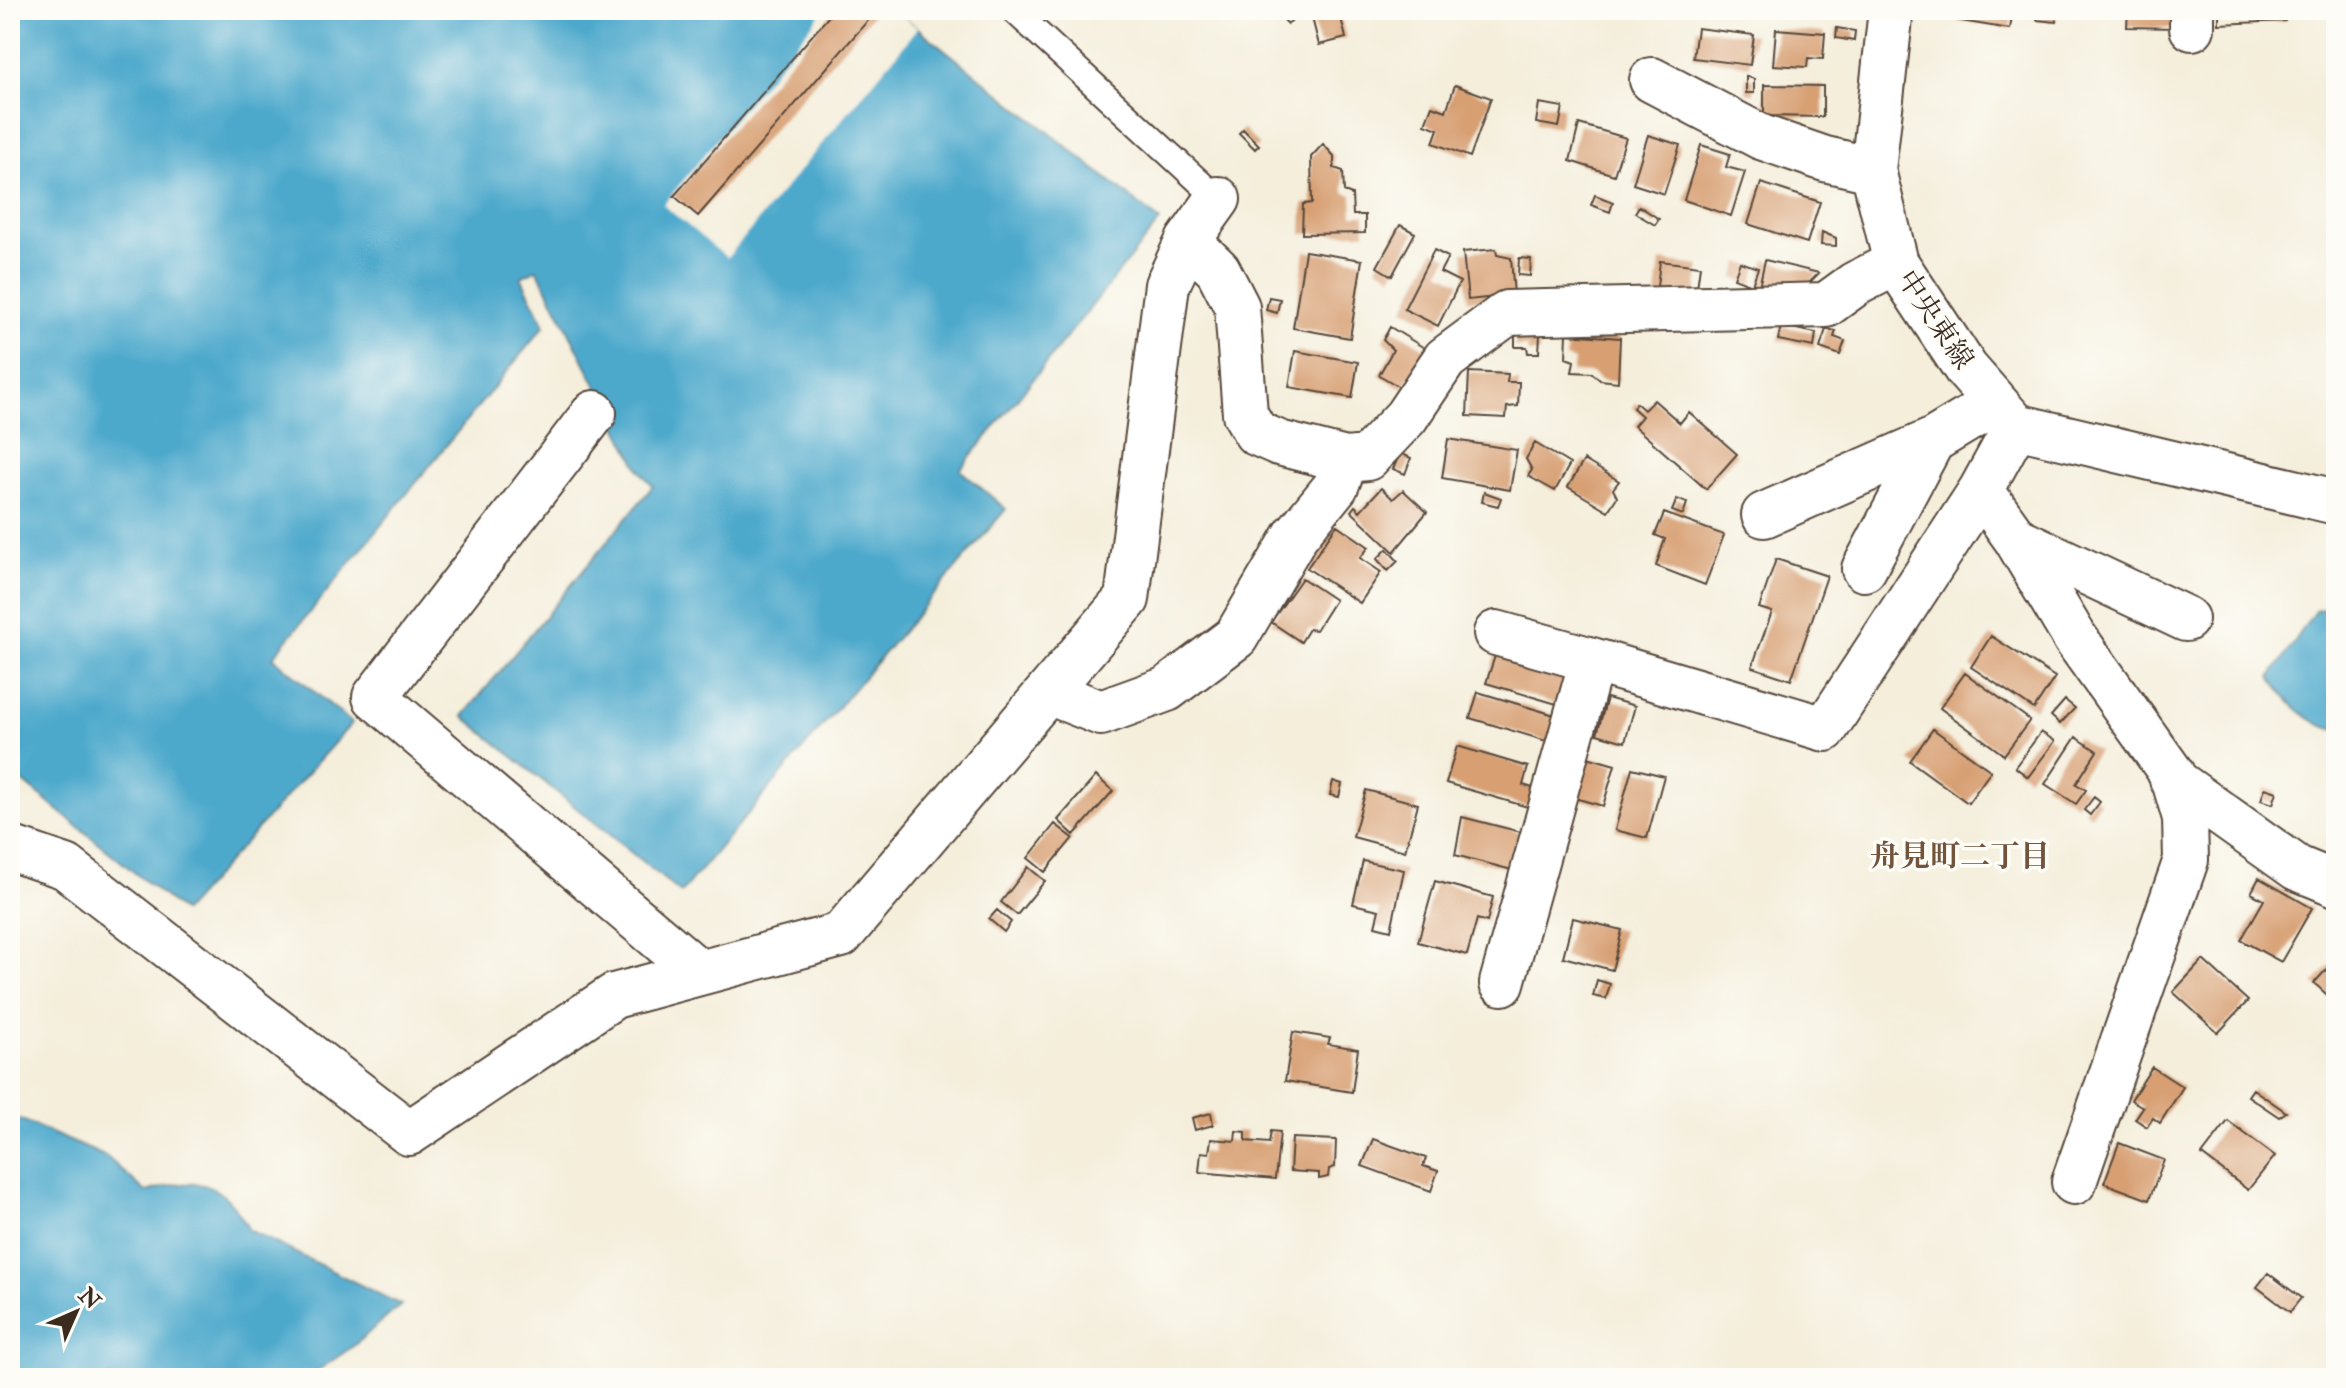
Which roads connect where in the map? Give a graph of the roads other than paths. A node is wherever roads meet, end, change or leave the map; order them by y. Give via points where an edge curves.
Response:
1 (1013, 10) edge
2 (1891, 10) edge
3 (1652, 80) dead end
4 (1873, 170) junction
5 (1218, 199) joint
6 (1188, 241) junction
7 (1896, 263) junction
8 (594, 413) dead end
9 (2005, 414) junction
10 (1932, 441) junction
11 (1346, 460) junction
12 (1981, 490) junction
13 (2336, 502) edge
14 (1764, 515) dead end
15 (2016, 539) junction
16 (1864, 569) dead end
17 (2186, 619) dead end
18 (1496, 633) dead end
19 (1592, 660) junction
20 (1048, 692) junction
21 (2172, 779) junction
22 (10, 848) edge
23 (2336, 884) edge
24 (700, 973) junction
25 (1502, 983) dead end
26 (2074, 1182) dead end

1 - 5 lane
2 - 4 street, 中央東線
3 - 4 street via 1761,137
4 - 7 street, 中央東線
5 - 6 street
6 - 11 street via 1218,270 1237,307 1245,414 1256,433
6 - 20 street via 1167,285 1127,599
7 - 9 street, 中央東線 via 1966,369
7 - 11 street via 1826,305 1507,313 1445,359 1406,417 1367,458
8 - 24 street via 375,697
9 - 10 street
9 - 12 street
9 - 13 street
10 - 14 street
10 - 16 street
11 - 20 street via 1336,486 1296,535 1236,637 1167,689 1101,713
12 - 15 street
12 - 19 street via 1825,729
15 - 17 street
15 - 21 street via 2075,638
18 - 19 street
19 - 25 street
20 - 24 street via 841,935
21 - 23 street via 2297,868
21 - 26 street via 2185,818 2186,860
22 - 24 street via 66,867 409,1133 614,996

